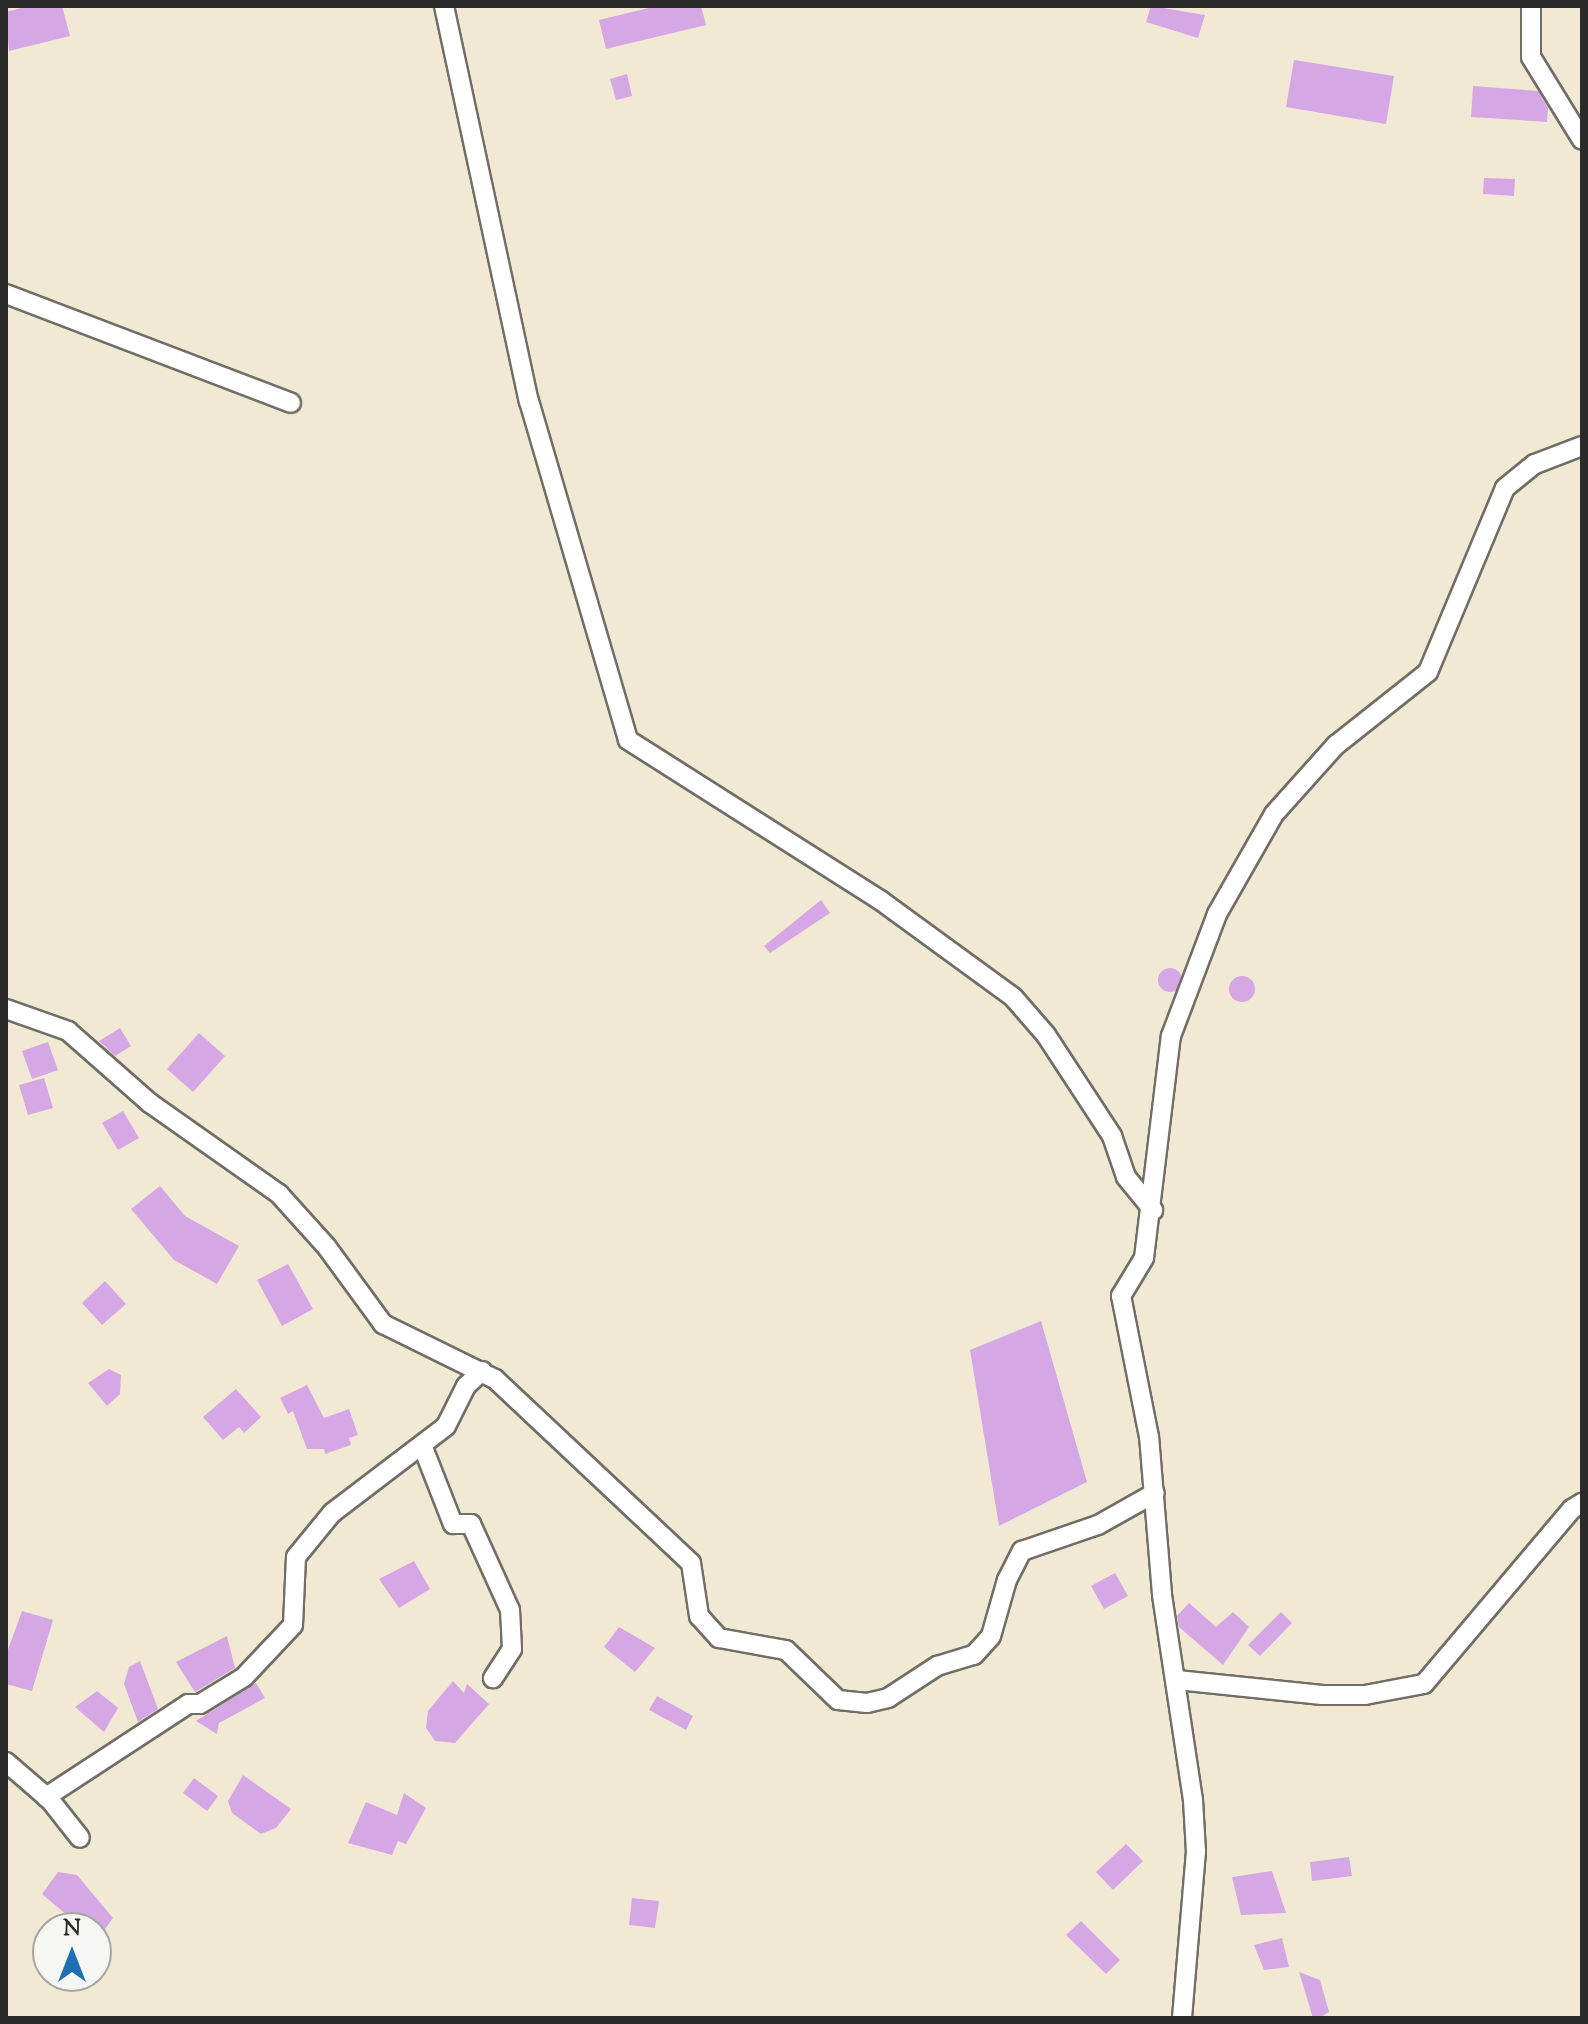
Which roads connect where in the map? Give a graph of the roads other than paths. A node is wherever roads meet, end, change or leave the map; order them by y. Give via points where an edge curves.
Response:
1 (444, 6) edge
2 (1531, 6) edge
3 (1582, 140) edge
4 (6, 294) edge
5 (291, 403) dead end
6 (1582, 446) edge
7 (6, 1009) edge
8 (1153, 1210) junction
9 (482, 1371) junction
10 (422, 1445) junction
11 (1155, 1493) junction
12 (1582, 1503) edge
13 (493, 1678) dead end
14 (1177, 1680) junction
15 (6, 1762) edge
16 (46, 1797) junction
17 (80, 1838) dead end
18 (1182, 2018) edge

1 - 8 street via 529,401 628,740 880,900 1013,997 1046,1035 1112,1136 1126,1177
2 - 3 street via 1531,57
4 - 5 street
6 - 8 street via 1535,464 1505,488 1428,672 1336,745 1263,830 1217,914 1171,1036
7 - 9 street via 68,1031 150,1103 279,1194 326,1246 383,1324
8 - 11 street via 1144,1258 1121,1296 1138,1361
9 - 10 street via 466,1386 446,1426
9 - 11 street via 691,1563 699,1616 719,1638 786,1650 838,1700 867,1703 888,1698 937,1666 974,1655 991,1636 1017,1555 1098,1525
10 - 13 street via 453,1524 471,1524 510,1610 512,1649
10 - 16 street via 332,1513 296,1557 293,1625 244,1677 200,1704 188,1704
11 - 14 street via 1162,1594
12 - 14 street via 1424,1684 1365,1695 1322,1695
14 - 18 street via 1196,1852
15 - 16 street
16 - 17 street

